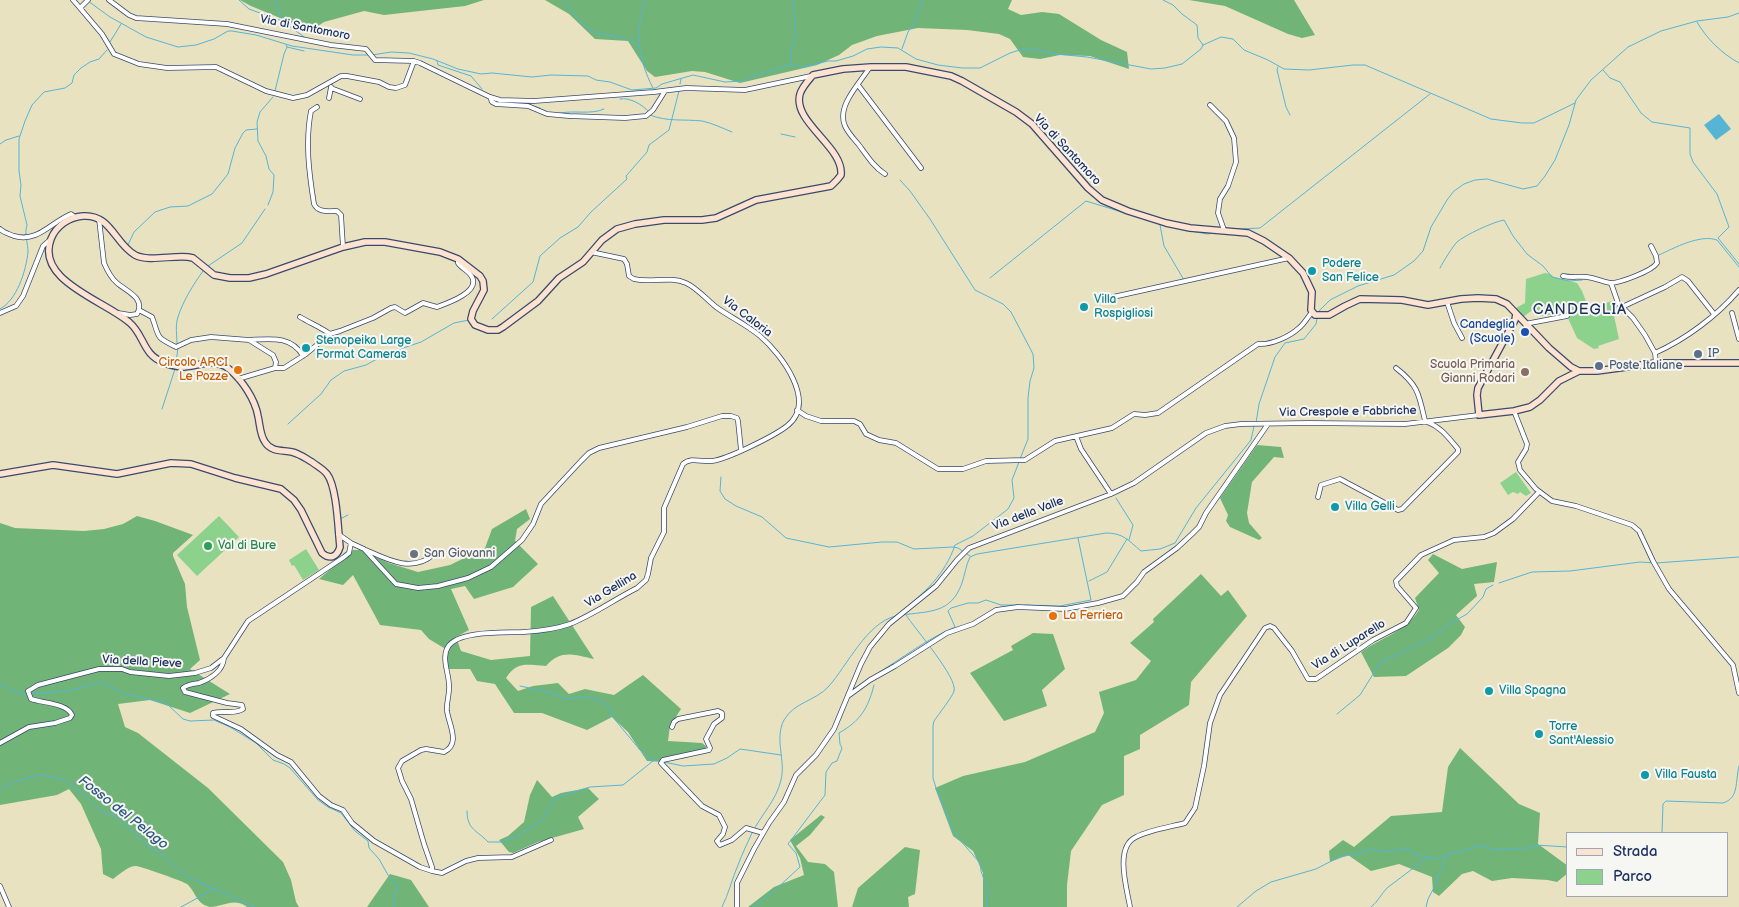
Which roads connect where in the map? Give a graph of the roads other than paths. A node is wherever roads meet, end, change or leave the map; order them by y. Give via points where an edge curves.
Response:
1 (73, 0) edge
2 (109, 0) edge
3 (87, 2) edge
4 (80, 8) junction
5 (414, 61) junction
6 (871, 66) junction
7 (813, 75) junction
8 (858, 85) junction
9 (330, 86) junction
10 (665, 91) junction
11 (490, 97) junction
12 (329, 98) dead end
13 (360, 99) dead end
14 (1210, 105) dead end
15 (317, 106) dead end
16 (921, 168) dead end
17 (885, 174) dead end
18 (75, 218) junction
19 (99, 219) junction
20 (0, 229) edge
21 (1224, 230) junction
22 (51, 239) junction
23 (1651, 246) dead end
24 (343, 247) junction
25 (591, 252) junction
26 (1289, 258) junction
27 (458, 259) junction
28 (1563, 276) dead end
29 (1611, 283) junction
30 (1739, 290) edge
31 (1113, 297) dead end
32 (1447, 302) junction
33 (1622, 307) junction
34 (139, 310) junction
35 (0, 313) edge
36 (118, 313) junction
37 (1732, 313) dead end
38 (1317, 314) junction
39 (1714, 314) junction
40 (300, 316) dead end
41 (1567, 316) dead end
42 (1520, 319) junction
43 (330, 334) junction
44 (1462, 338) dead end
45 (1739, 339) edge
46 (249, 340) junction
47 (1654, 353) junction
48 (303, 356) junction
49 (1656, 363) junction
50 (1739, 363) edge
51 (276, 368) junction
52 (1396, 368) dead end
53 (1579, 371) junction
54 (238, 379) junction
55 (797, 410) junction
56 (1514, 411) junction
57 (1479, 415) junction
58 (1426, 420) junction
59 (1268, 423) junction
60 (1076, 436) junction
61 (741, 450) junction
62 (0, 474) edge
63 (1539, 492) junction
64 (1111, 494) junction
65 (1318, 497) dead end
66 (338, 534) junction
67 (351, 543) junction
68 (364, 549) junction
69 (434, 554) dead end
70 (224, 658) junction
71 (1737, 676) edge
72 (1739, 693) edge
73 (848, 696) junction
74 (672, 728) dead end
75 (0, 743) edge
76 (762, 832) junction
77 (551, 840) dead end
78 (432, 870) junction
79 (0, 886) edge
80 (9, 907) edge
81 (737, 907) edge
82 (1130, 907) edge

1 - 4 street
2 - 5 street, Via di Santomoro via 136,18 227,24 331,46 365,48 378,60
3 - 4 street
4 - 9 street via 114,54 139,64 167,68 216,67 266,91 293,98
5 - 9 street via 405,84 400,87 347,76 336,78
5 - 11 street, Via di Santomoro
6 - 7 main road, Via di Santomoro
6 - 8 street
6 - 21 main road, Via di Santomoro via 916,69 962,80 1032,124 1102,200 1166,223
7 - 10 street, Via di Santomoro via 745,90 686,88
7 - 25 main road via 799,102 806,118 840,164 840,175 834,184 756,200 710,220 664,220 626,226 610,234
8 - 16 street
8 - 17 street via 844,107 844,124 875,167
9 - 12 street
9 - 13 street
10 - 11 street, Via di Santomoro via 534,101
10 - 11 street, Via di Santomoro via 646,116 625,118 547,114 528,106 496,104
14 - 21 street via 1226,121 1234,138 1236,162 1220,199 1218,213
15 - 24 street via 311,111 308,128 314,204 320,210 337,211 341,216
18 - 19 main road
18 - 20 street via 73,214 66,216 35,236 20,238
18 - 22 main road via 65,222
19 - 24 main road via 136,255 193,258 214,275 230,278 257,277
19 - 34 street via 106,268 116,282 135,296
21 - 26 main road, Via di Santomoro via 1256,236
22 - 35 street via 42,246 23,296 16,306
22 - 36 main road via 51,263 60,278
23 - 29 street via 1658,261 1655,266
24 - 27 main road via 373,241 440,252
25 - 27 main road via 528,309 494,330 472,322 473,311 484,286 480,276
25 - 55 street, Via Caloria via 624,259 629,276 634,279 677,280 686,284 760,336 787,368 800,400
26 - 31 street
26 - 38 main road, Via di Santomoro via 1299,266 1307,280
27 - 43 street via 473,280 474,285 467,293 437,307 423,302 405,313 394,307
28 - 29 street
29 - 33 street
30 - 39 street
32 - 38 main road via 1428,306 1402,300 1360,299 1331,314
32 - 42 main road via 1496,299 1507,304
32 - 44 street
33 - 39 street via 1682,277
33 - 47 street via 1640,327
34 - 36 street via 134,315
34 - 46 street via 152,317 159,338 177,347 191,340 211,337
36 - 54 main road via 132,324 154,358 181,367 208,363 222,365
37 - 45 street
38 - 60 street via 1294,332 1266,344 1258,344 1158,413 1134,414 1112,428
39 - 47 street via 1676,342
40 - 43 street
41 - 42 street
42 - 53 main road via 1561,359
42 - 57 main road via 1478,388
43 - 48 street
46 - 48 street via 276,338 291,343
46 - 51 street via 273,355
47 - 49 street
48 - 51 street via 284,368
49 - 50 main road
49 - 53 main road
51 - 54 street
52 - 58 street via 1416,387
53 - 56 main road via 1559,381 1532,406
54 - 66 main road via 252,399 265,443 273,449 298,454 327,474 334,490
55 - 60 street via 820,421 854,421 866,434 896,443 938,469 963,469 986,461 1025,460 1055,441
55 - 61 street via 789,425
56 - 57 main road
56 - 63 street via 1527,446 1518,464
57 - 58 street, Via Crespole e Fabbriche
58 - 59 street, Via Crespole e Fabbriche via 1405,424
58 - 65 street via 1437,425 1458,452 1402,509 1398,510 1340,479 1321,484
59 - 64 street, Via della Valle via 1224,426 1206,433 1141,479
59 - 73 street, Via Crespole e Fabbriche via 1199,527 1144,572 1122,596 1065,609 1018,607 996,610 973,624 947,633
60 - 64 street
61 - 68 street via 738,421 731,416 599,448 581,460 541,504 534,524 522,540 491,567 468,578 438,586 418,588 396,584
61 - 78 street, Via Gellina via 727,458 689,460 683,464 664,508 664,532 642,584 567,624 526,632 478,634 458,639 447,648 450,684 447,710 453,734 451,745 444,752 421,750 402,761 398,768 414,808
62 - 66 main road via 53,465 117,474 181,463 282,489 301,510 320,549 328,557 338,554
63 - 71 street via 1552,501 1576,506 1635,528 1669,590 1732,665
63 - 82 street, Via di Luparello via 1514,519 1494,533 1454,540 1417,558 1396,581 1416,608 1406,623 1373,640 1316,679 1308,679 1274,628 1264,629 1220,695 1210,724 1195,808 1185,822 1134,837 1123,853
64 - 73 street, Via della Valle via 966,550 936,586 889,624 875,640 860,664
66 - 67 street
67 - 68 street
67 - 70 street, Via della Pieve via 349,553 344,557 248,620
68 - 69 street via 407,564 420,563
70 - 75 street, Via della Pieve via 211,668 186,674 159,675 99,669 38,685 28,691 31,698 64,708 72,715 56,723 29,728
70 - 78 street via 222,667 215,674 186,685 183,688 185,692 242,705 239,712 217,712 212,716 241,729 277,756 291,762 319,796 343,810 352,823 374,840 420,867
71 - 72 street
73 - 76 street via 834,729 816,756 796,775 784,802
74 - 76 street via 678,719 718,711 722,713 722,718 714,724 706,739 709,750 661,763 702,806 719,815 725,827 717,843 728,843 744,829
76 - 81 street via 737,883
77 - 78 street via 512,857 472,859 442,874
79 - 80 street

